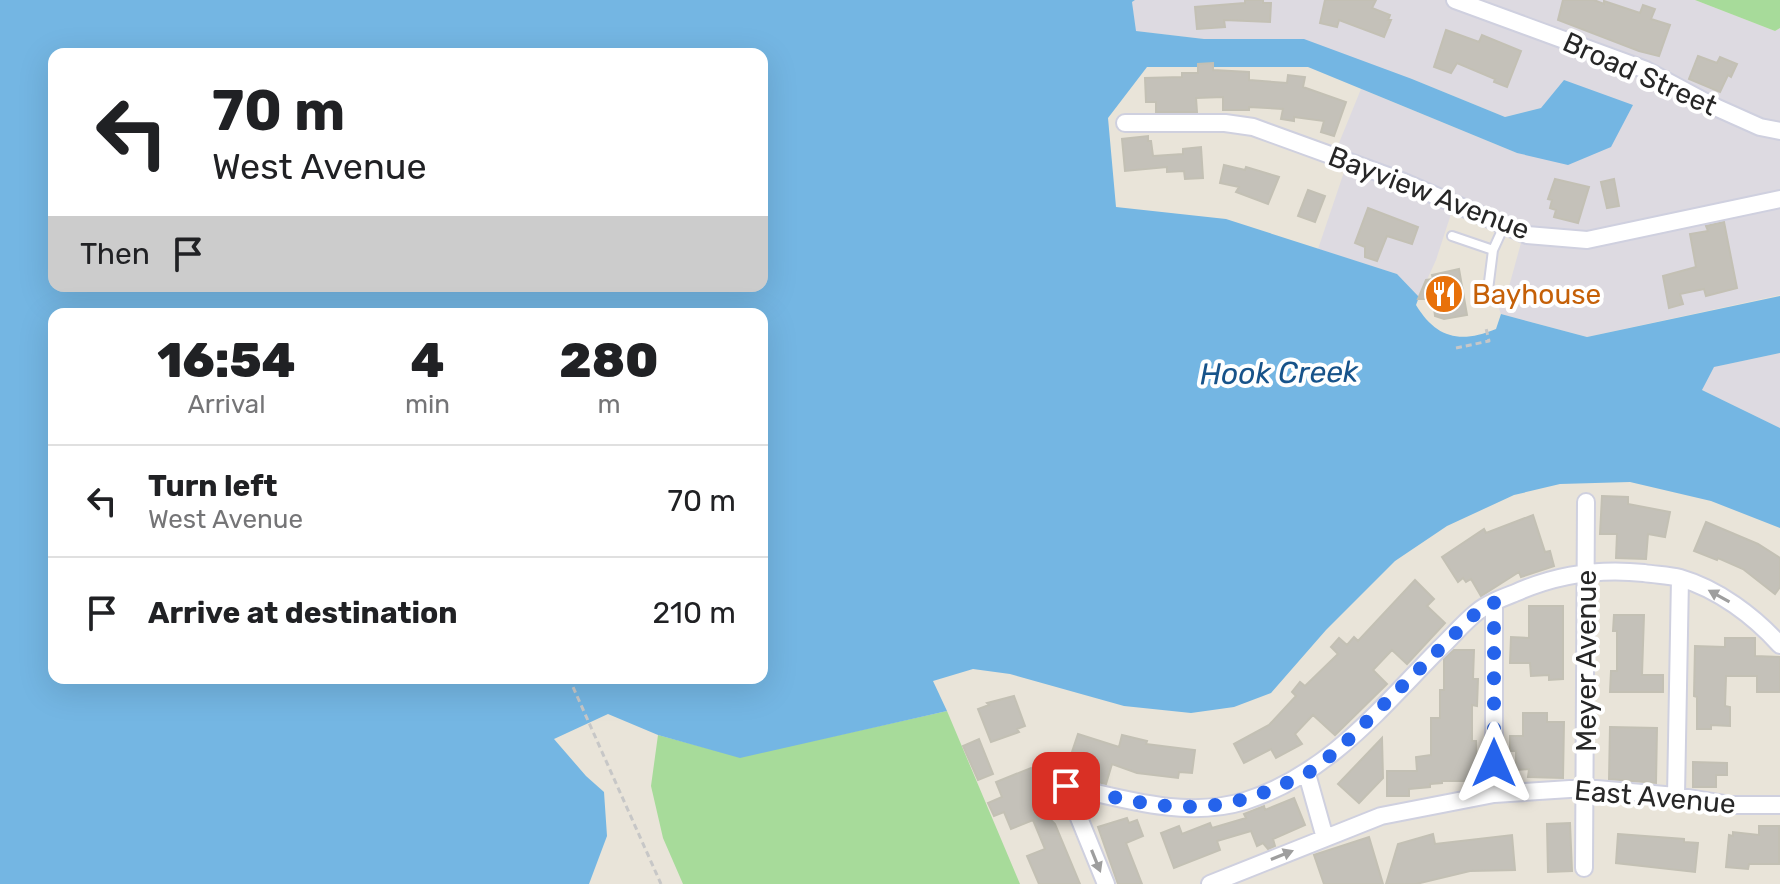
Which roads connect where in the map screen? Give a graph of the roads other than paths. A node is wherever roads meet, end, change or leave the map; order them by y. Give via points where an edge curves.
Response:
1 (1455, 0) edge
2 (1125, 123) dead end
3 (1780, 131) edge
4 (1780, 199) edge
5 (1504, 226) junction
6 (1452, 236) dead end
7 (1493, 250) junction
8 (1488, 290) dead end
9 (1586, 502) dead end
10 (1586, 571) junction
11 (1680, 578) junction
12 (1494, 602) junction
13 (1780, 645) edge
14 (1307, 774) junction
15 (1585, 788) junction
16 (1494, 794) junction
17 (1676, 796) junction
18 (1780, 805) edge
19 (1325, 838) junction
20 (1584, 868) dead end
21 (1106, 884) edge
22 (1210, 884) edge

1 - 3 street, Broad Street via 1646,70 1713,106
2 - 5 street, Bayview Avenue via 1253,127 1399,180
4 - 5 street, Bayview Avenue via 1587,240 1527,235
5 - 7 lane
6 - 7 lane
7 - 8 lane
9 - 10 street, Meyer Avenue
10 - 11 street
10 - 12 street via 1548,579
10 - 15 street, Meyer Avenue
13 -> 11 street via 1731,602
11 - 17 street
12 - 14 street via 1478,611
12 - 16 street
14 - 19 street
14 -> 21 street via 1245,801 1183,808 1066,786
15 - 16 street, East Avenue
15 - 17 street, East Avenue
15 - 20 street, Meyer Avenue
16 - 19 street, East Avenue via 1381,816
17 - 18 street, East Avenue via 1731,805
22 -> 19 street, East Avenue

